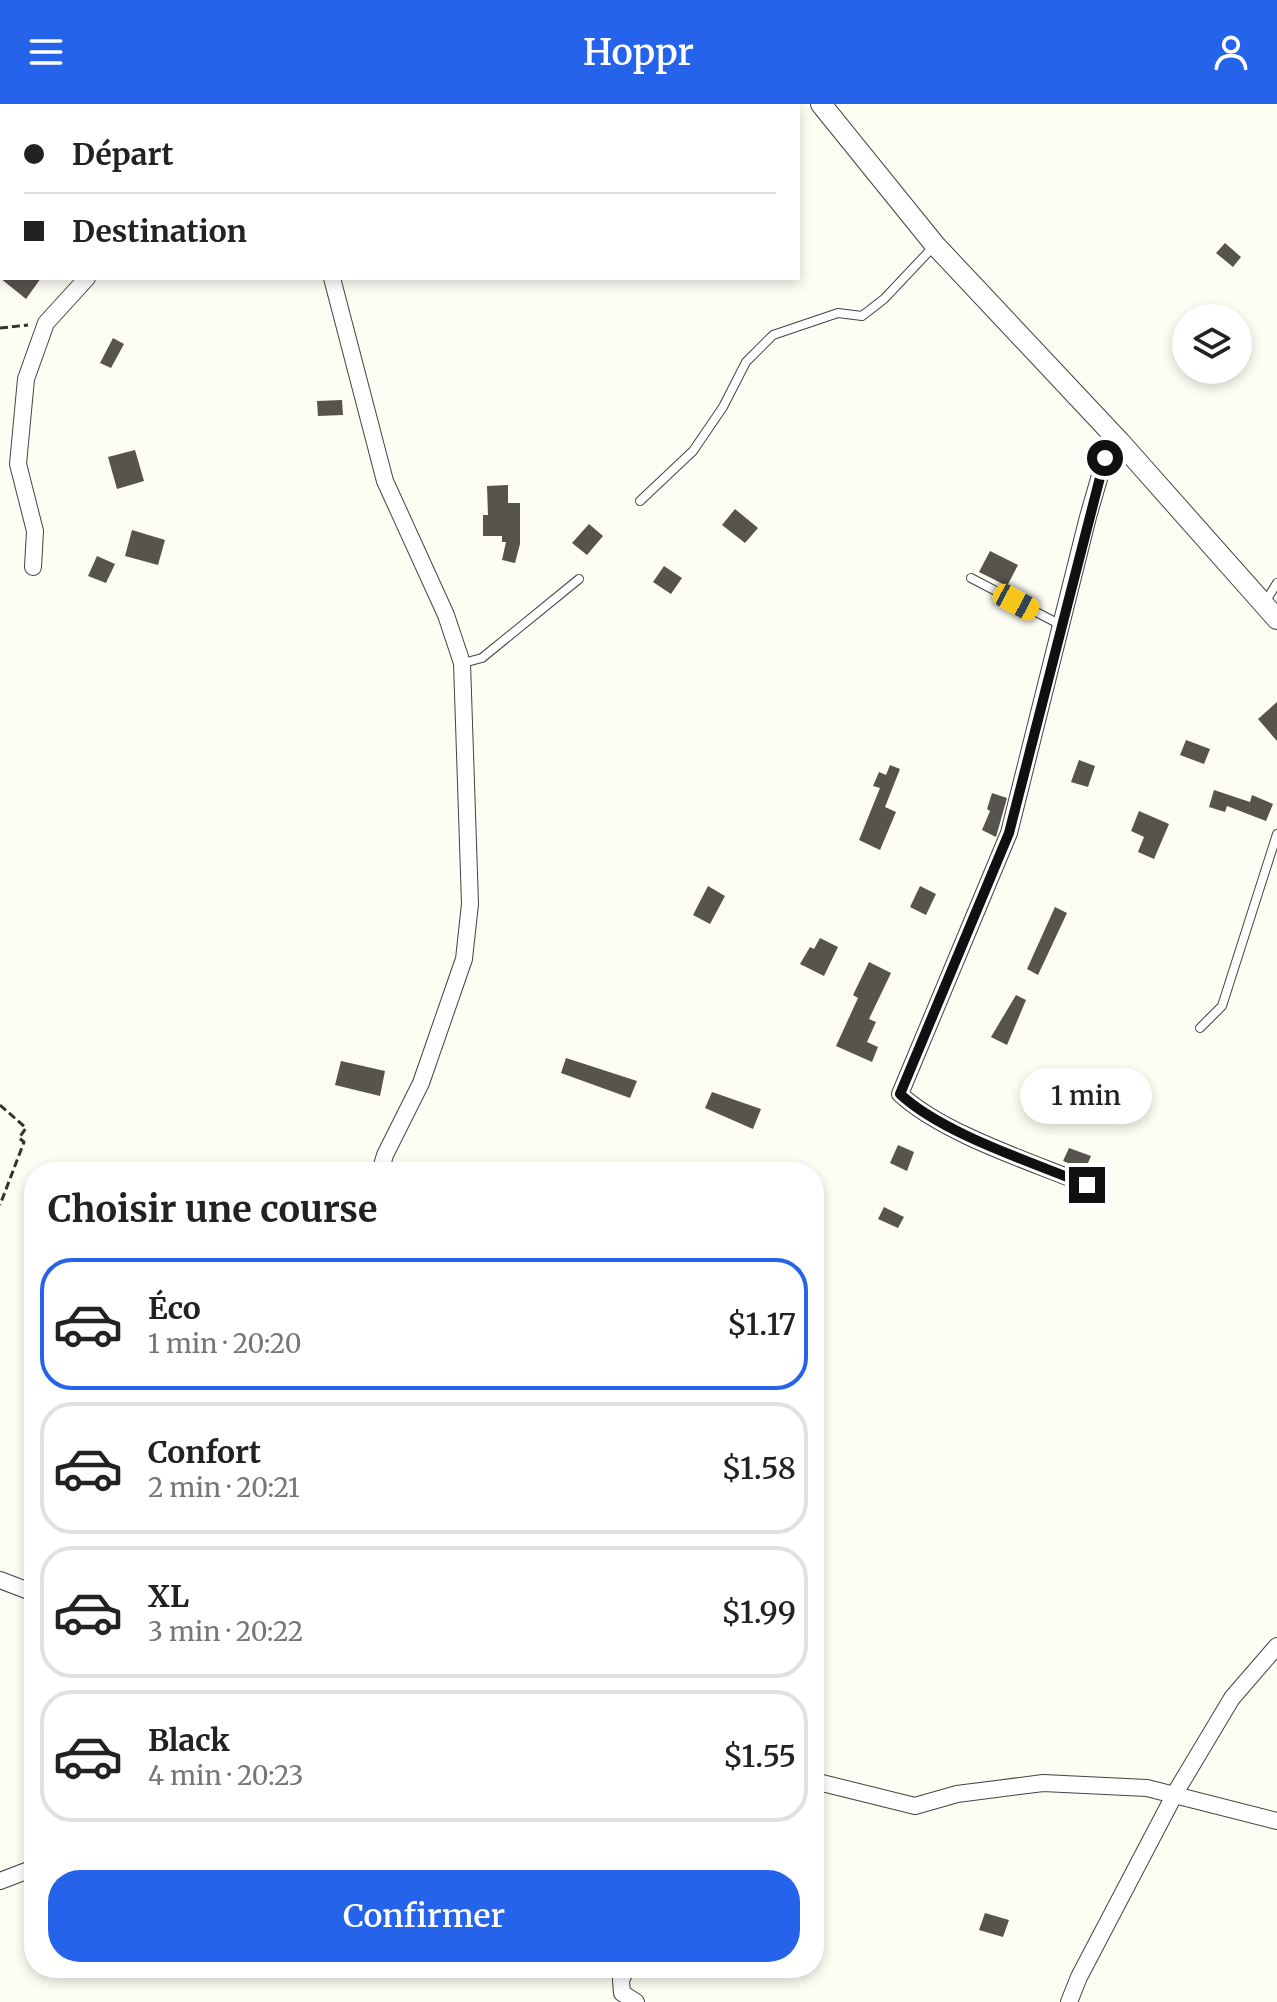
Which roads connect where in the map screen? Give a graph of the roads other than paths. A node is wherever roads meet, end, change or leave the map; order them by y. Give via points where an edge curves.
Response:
1 (821, 104) edge
2 (935, 245) junction
3 (85, 280) edge
4 (333, 280) edge
5 (1120, 442) junction
6 (640, 501) dead end
7 (33, 567) dead end
8 (971, 578) dead end
9 (579, 579) dead end
10 (1277, 583) edge
11 (1270, 612) edge
12 (1061, 625) junction
13 (462, 663) junction
14 (1277, 834) edge
15 (1200, 1028) dead end
16 (383, 1162) edge
17 (1087, 1185) dead end
18 (0, 1580) edge
19 (24, 1589) edge
20 (1277, 1646) edge
21 (824, 1783) edge
22 (1175, 1795) junction
23 (1277, 1821) edge
24 (24, 1872) edge
25 (0, 1881) edge
26 (622, 1978) edge
27 (625, 1999) edge
28 (1069, 2002) edge

1 - 2 street
2 - 5 street
2 - 6 lane via 862,316 838,313 773,335 746,362 693,451
3 - 7 street via 46,323 26,379 18,464 35,531
4 - 13 street via 385,481
5 - 11 street
5 - 12 street via 1105,458
8 - 12 lane
9 - 13 lane via 482,658
10 - 11 lane
12 - 17 street via 1009,833 900,1094 956,1129
13 - 16 street via 470,904 464,959 421,1083
14 - 15 lane via 1222,1006
18 - 19 street
20 - 22 street via 1232,1698
21 - 22 street via 915,1806 957,1794 1043,1783 1147,1788
22 - 23 street
22 - 28 street
24 - 25 street
26 - 27 street

